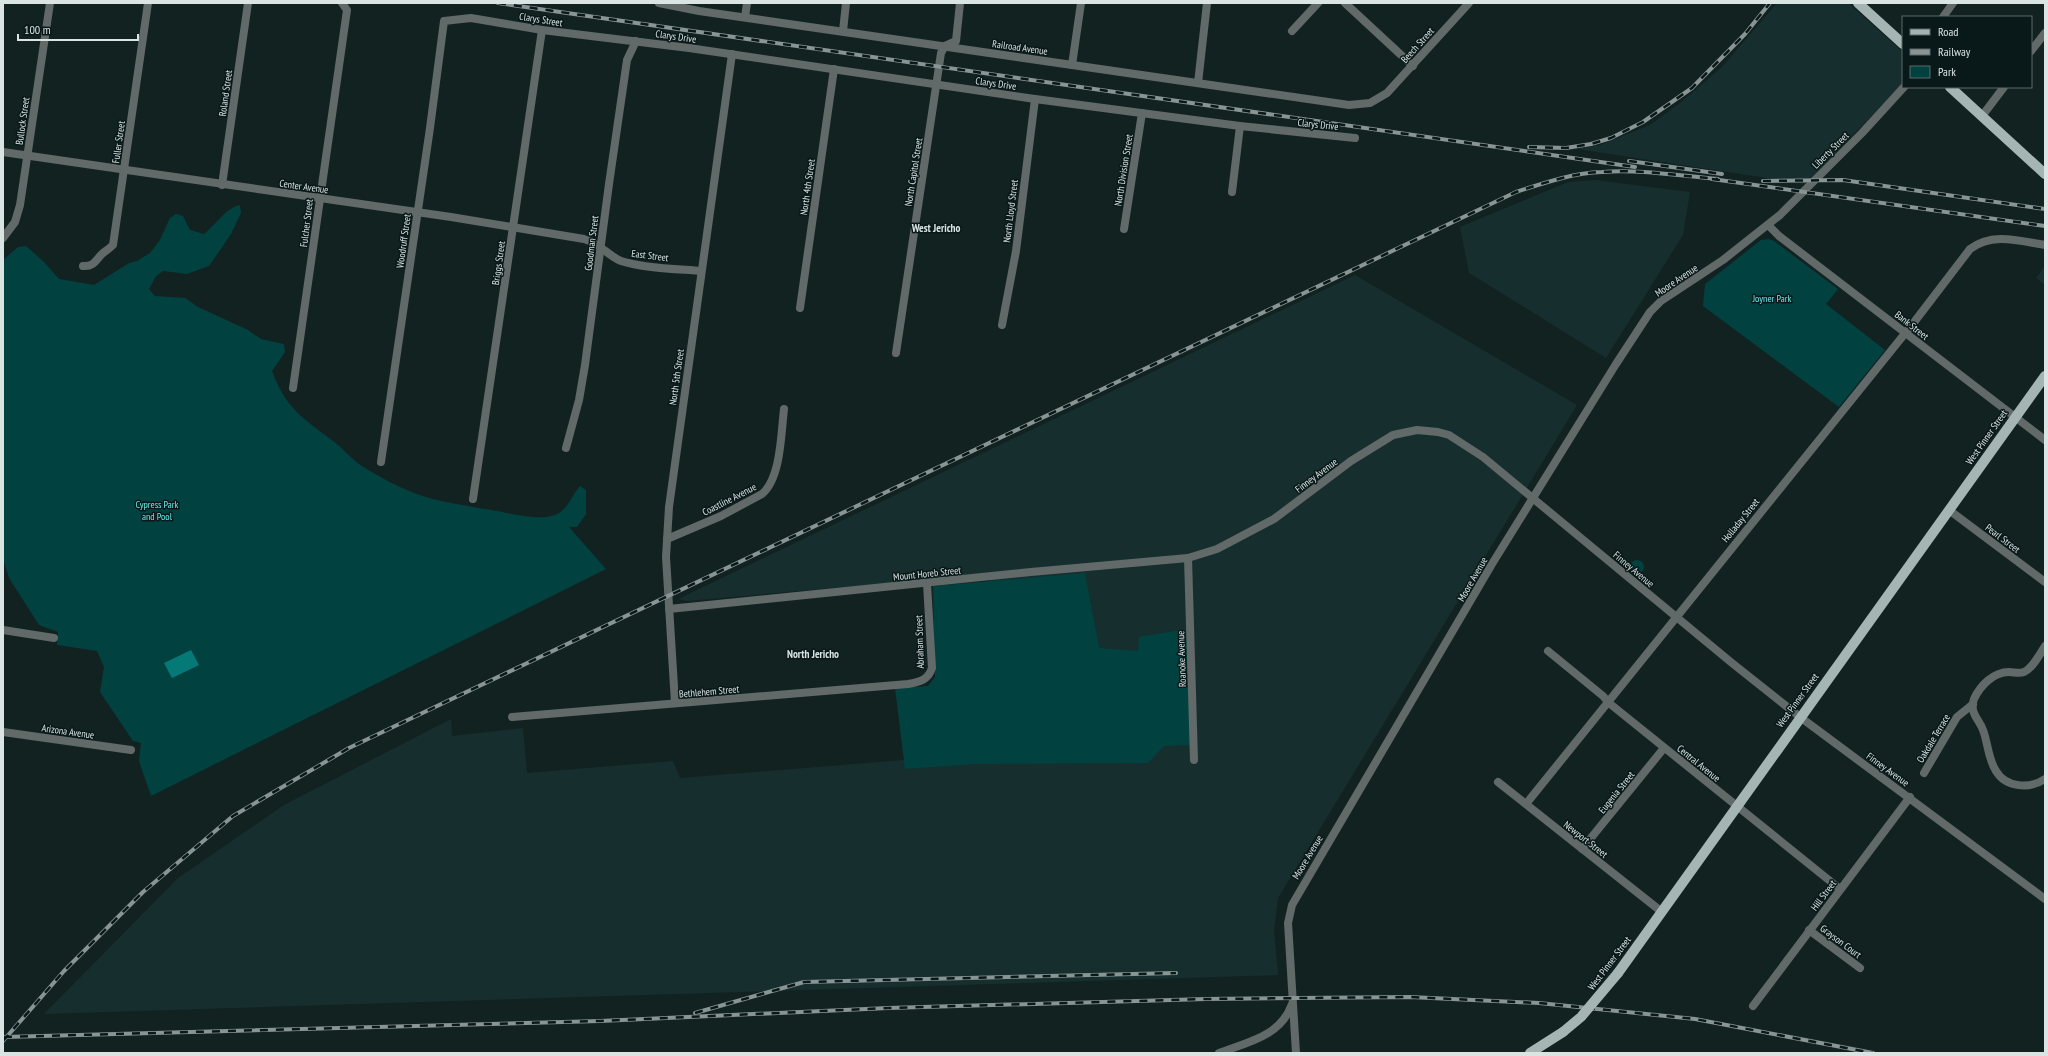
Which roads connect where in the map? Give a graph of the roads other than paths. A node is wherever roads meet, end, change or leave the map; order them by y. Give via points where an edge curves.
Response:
1 (50, 3) edge
2 (148, 3) edge
3 (248, 3) edge
4 (342, 3) edge
5 (659, 3) edge
6 (747, 3) edge
7 (846, 3) edge
8 (960, 3) edge
9 (1080, 3) edge
10 (1208, 3) edge
11 (1318, 3) edge
12 (1345, 3) edge
13 (1469, 3) edge
14 (1858, 3) edge
15 (1953, 3) edge
16 (1944, 16) edge
17 (745, 17) junction
18 (443, 22) joint
19 (542, 30) junction
20 (843, 31) junction
21 (1292, 31) dead end
22 (2045, 33) edge
23 (636, 41) junction
24 (1902, 43) edge
25 (945, 46) junction
26 (2032, 50) edge
27 (732, 54) junction
28 (1072, 65) junction
29 (1413, 66) junction
30 (834, 69) junction
31 (1198, 83) junction
32 (936, 85) junction
33 (1903, 88) edge
34 (1951, 88) edge
35 (2003, 88) edge
36 (1035, 99) junction
37 (1378, 99) joint
38 (1142, 113) junction
39 (1982, 116) junction
40 (1240, 126) junction
41 (1355, 138) dead end
42 (3, 152) edge
43 (27, 156) junction
44 (124, 171) junction
45 (2045, 174) edge
46 (222, 185) junction
47 (1232, 192) dead end
48 (319, 198) junction
49 (417, 212) junction
50 (1768, 225) junction
51 (513, 227) junction
52 (1124, 229) dead end
53 (3, 238) edge
54 (2045, 245) edge
55 (601, 246) junction
56 (83, 266) dead end
57 (701, 271) junction
58 (800, 308) dead end
59 (1002, 325) dead end
60 (1905, 332) junction
61 (896, 353) dead end
62 (2045, 376) edge
63 (293, 388) dead end
64 (784, 409) dead end
65 (2015, 417) junction
66 (2045, 440) edge
67 (566, 448) dead end
68 (381, 462) dead end
69 (1533, 498) junction
70 (474, 499) dead end
71 (1949, 510) junction
72 (667, 539) junction
73 (1188, 558) junction
74 (2045, 582) edge
75 (927, 584) junction
76 (669, 610) junction
77 (1676, 617) junction
78 (3, 630) edge
79 (54, 638) dead end
80 (2045, 646) edge
81 (1548, 650) dead end
82 (908, 684) joint
83 (1607, 702) junction
84 (675, 704) junction
85 (1973, 704) junction
86 (512, 717) dead end
87 (1800, 717) junction
88 (3, 732) edge
89 (1664, 748) junction
90 (131, 750) dead end
91 (1194, 760) dead end
92 (1924, 773) dead end
93 (2045, 779) edge
94 (1498, 782) dead end
95 (1910, 797) junction
96 (1526, 804) junction
97 (1736, 806) junction
98 (1582, 849) junction
99 (1840, 889) junction
100 (2045, 898) edge
101 (1662, 912) junction
102 (1809, 930) junction
103 (1860, 968) dead end
104 (1293, 999) junction
105 (1753, 1006) dead end
106 (1219, 1053) edge
107 (1296, 1053) edge
108 (1530, 1053) edge

1 - 43 street, Bullock Street
2 - 44 street, Fuller Street
3 - 46 street, Roland Street
4 - 48 street, Fulcher Street via 347,13
5 - 17 street, Railroad Avenue
6 - 17 street
7 - 20 street
8 - 25 street, North Capitol Street via 956,41
9 - 28 street
10 - 31 street
11 - 21 street
12 - 29 street
13 - 29 street, Beech Street
14 - 24 main road
15 - 16 street
17 - 20 street, Railroad Avenue
18 - 19 street, Clarys Street via 448,19 471,18
18 - 49 street, Woodruff Street
19 - 23 street, Clarys Street
19 - 51 street, Briggs Street
20 - 25 street, Railroad Avenue
22 - 26 street
23 - 27 street, Clarys Drive
23 - 55 street, Goodman Street via 628,60
25 - 28 street, Railroad Avenue
25 - 32 street, North Capitol Street via 941,53
27 - 30 street, Clarys Drive
27 - 57 street, North 5th Street
28 - 31 street, Railroad Avenue
29 - 37 street, Beech Street via 1388,93
30 - 32 street, Clarys Drive
30 - 58 street, North 4th Street
31 - 37 street, Railroad Avenue via 1349,105 1361,105
32 - 36 street, Clarys Drive
32 - 61 street, North Capitol Street
33 - 50 street, Liberty Street via 1801,195
34 - 39 main road
35 - 39 street
36 - 38 street, Clarys Drive
36 - 59 street, North Lloyd Street via 1014,265
38 - 40 street, Clarys Drive
38 - 52 street, North Division Street
39 - 45 main road
40 - 41 street, Clarys Drive
40 - 47 street
42 - 43 street, Center Avenue
43 - 44 street, Center Avenue
43 - 53 street, Bullock Street via 18,214
44 - 46 street, Center Avenue
44 - 56 street, Fuller Street via 113,245 92,265
46 - 48 street, Center Avenue
48 - 49 street, Center Avenue
48 - 63 street, Fulcher Street
49 - 51 street, Center Avenue
49 - 68 street, Woodruff Street
50 - 60 street, Bank Street
50 - 69 street, Moore Avenue via 1717,264 1661,301 1650,312
51 - 55 street, Center Avenue via 584,239
51 - 70 street, Briggs Street
54 - 60 street, Holladay Street via 1994,238 1977,244 1970,249
55 - 57 street, East Street via 611,256 628,263
55 - 67 street, Goodman Street via 579,400
57 - 72 street, North 5th Street
60 - 65 street, Bank Street
60 - 77 street, Holladay Street
62 - 65 main road, West Pinner Street
64 - 72 street, Coastline Avenue via 775,476 768,490 721,516
65 - 66 street, Bank Street
65 - 71 main road, West Pinner Street
69 - 73 street, Finney Avenue via 1483,457 1449,435 1429,430 1405,432 1383,440 1269,521 1217,549
69 - 77 street, Finney Avenue
69 - 104 street, Moore Avenue via 1292,904 1288,923
71 - 74 street, Pearl Street
71 - 87 main road, West Pinner Street
72 - 76 street, North 5th Street
73 - 75 street, Mount Horeb Street
73 - 91 street, Roanoke Avenue
75 - 76 street, Mount Horeb Street
75 - 82 street, Abraham Street via 932,668 927,678
76 - 84 street, North 5th Street
77 - 83 street, Holladay Street
77 - 87 street, Finney Avenue
78 - 79 street
80 - 85 street, Oakdale Terrace via 2027,670 2018,674 2003,673 1989,679
81 - 83 street, Central Avenue
82 - 84 street, Bethlehem Street
83 - 89 street, Central Avenue
83 - 96 street, Holladay Street
84 - 86 street, Bethlehem Street
85 - 92 street, Oakdale Terrace via 1954,721
85 - 93 street via 1974,715 1983,730 1992,763 2000,776 2018,786 2032,785
87 - 95 street, Finney Avenue
87 - 97 main road, West Pinner Street
88 - 90 street, Arizona Avenue
89 - 97 street, Central Avenue
89 - 98 street, Eugenia Street
94 - 96 street, Newport Street
95 - 99 street, Hill Street
95 - 100 street, Finney Avenue
96 - 98 street, Newport Street
97 - 99 street, Central Avenue
97 - 101 main road, West Pinner Street
98 - 101 street, Newport Street
99 - 102 street, Hill Street
101 - 108 main road, West Pinner Street, bridge via 1594,1002 1563,1032
102 - 103 street, Grayson Court
102 - 105 street, Hill Street
104 - 106 street, Moore Avenue via 1282,1022 1269,1034
104 - 107 street, Moore Avenue

